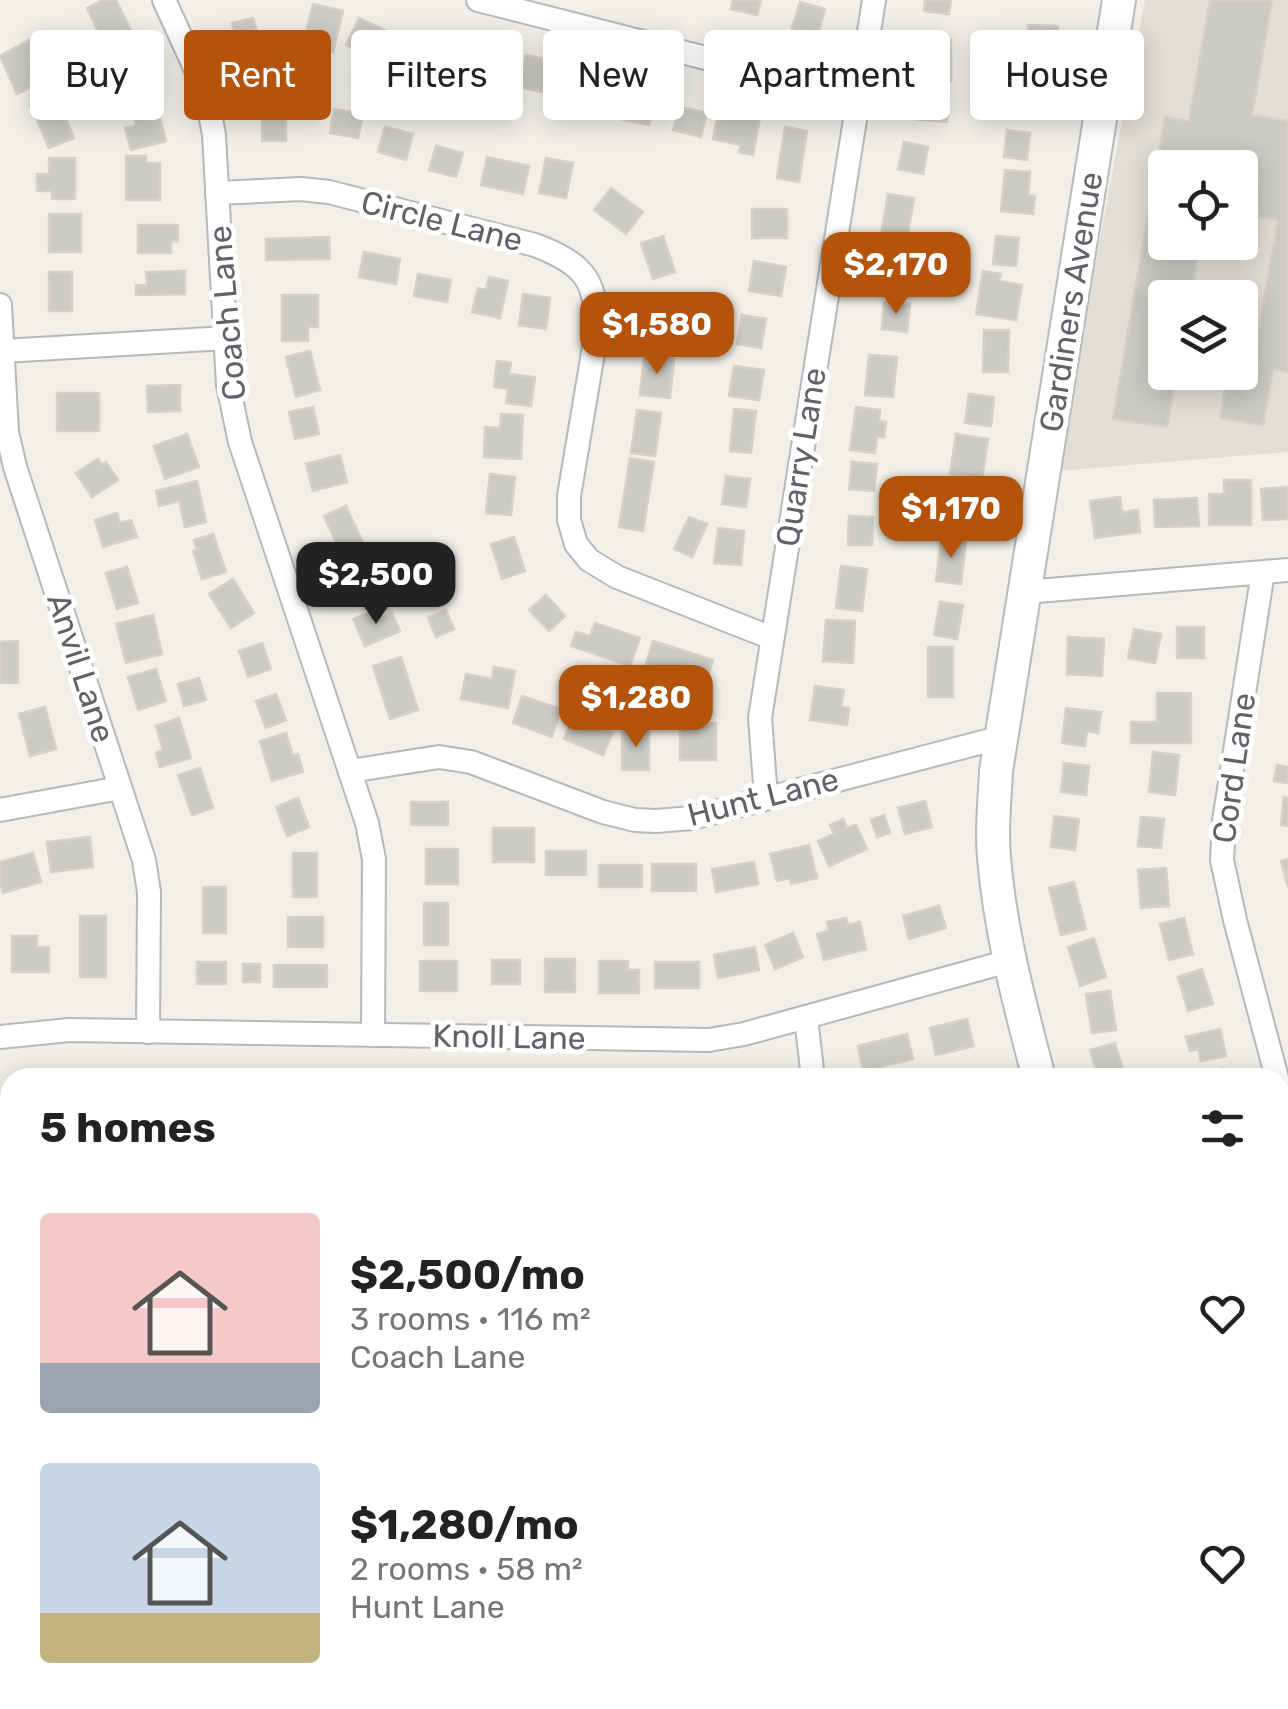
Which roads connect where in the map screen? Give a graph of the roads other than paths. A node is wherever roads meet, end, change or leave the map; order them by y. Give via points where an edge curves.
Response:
1 (478, 0) edge
2 (874, 0) edge
3 (1118, 0) edge
4 (170, 2) edge
5 (869, 30) edge
6 (704, 58) edge
7 (855, 120) edge
8 (217, 194) junction
9 (0, 305) edge
10 (227, 338) junction
11 (3, 351) junction
12 (1288, 570) edge
13 (1263, 572) junction
14 (1025, 592) junction
15 (772, 638) junction
16 (1002, 737) junction
17 (350, 771) junction
18 (120, 788) junction
19 (766, 797) junction
20 (0, 810) edge
21 (1009, 961) junction
22 (806, 1018) junction
23 (148, 1032) junction
24 (373, 1035) junction
25 (0, 1037) edge
26 (811, 1068) edge
27 (1037, 1068) edge
28 (1275, 1068) edge

1 - 6 street
2 - 5 street, Quarry Lane
3 - 14 main road, Gardiners Avenue
4 - 8 street, Coach Lane via 206,92
7 - 15 street, Quarry Lane
8 - 10 street, Coach Lane
8 - 15 street, Circle Lane via 329,192 535,244 577,266 594,292 596,335 569,496 576,544 616,577
9 - 11 street, Anvil Lane
10 - 11 street
10 - 17 street, Coach Lane via 240,442
11 - 18 street, Anvil Lane via 15,468
12 - 13 street
13 - 14 street
13 - 28 street, Cord Lane via 1222,860
14 - 16 main road, Gardiners Avenue
15 - 19 street, Quarry Lane via 760,718
16 - 19 street, Hunt Lane
16 - 21 main road, Gardiners Avenue via 993,853
17 - 19 street, Hunt Lane via 438,758 471,762 635,820 692,818
17 - 24 street, Coach Lane via 374,859
18 - 20 street
18 - 23 street, Anvil Lane via 149,892
21 - 22 street, Knoll Lane
21 - 27 main road, Gardiners Avenue
22 - 24 street, Knoll Lane via 709,1040
22 - 26 street
23 - 24 street, Knoll Lane
23 - 25 street, Knoll Lane

